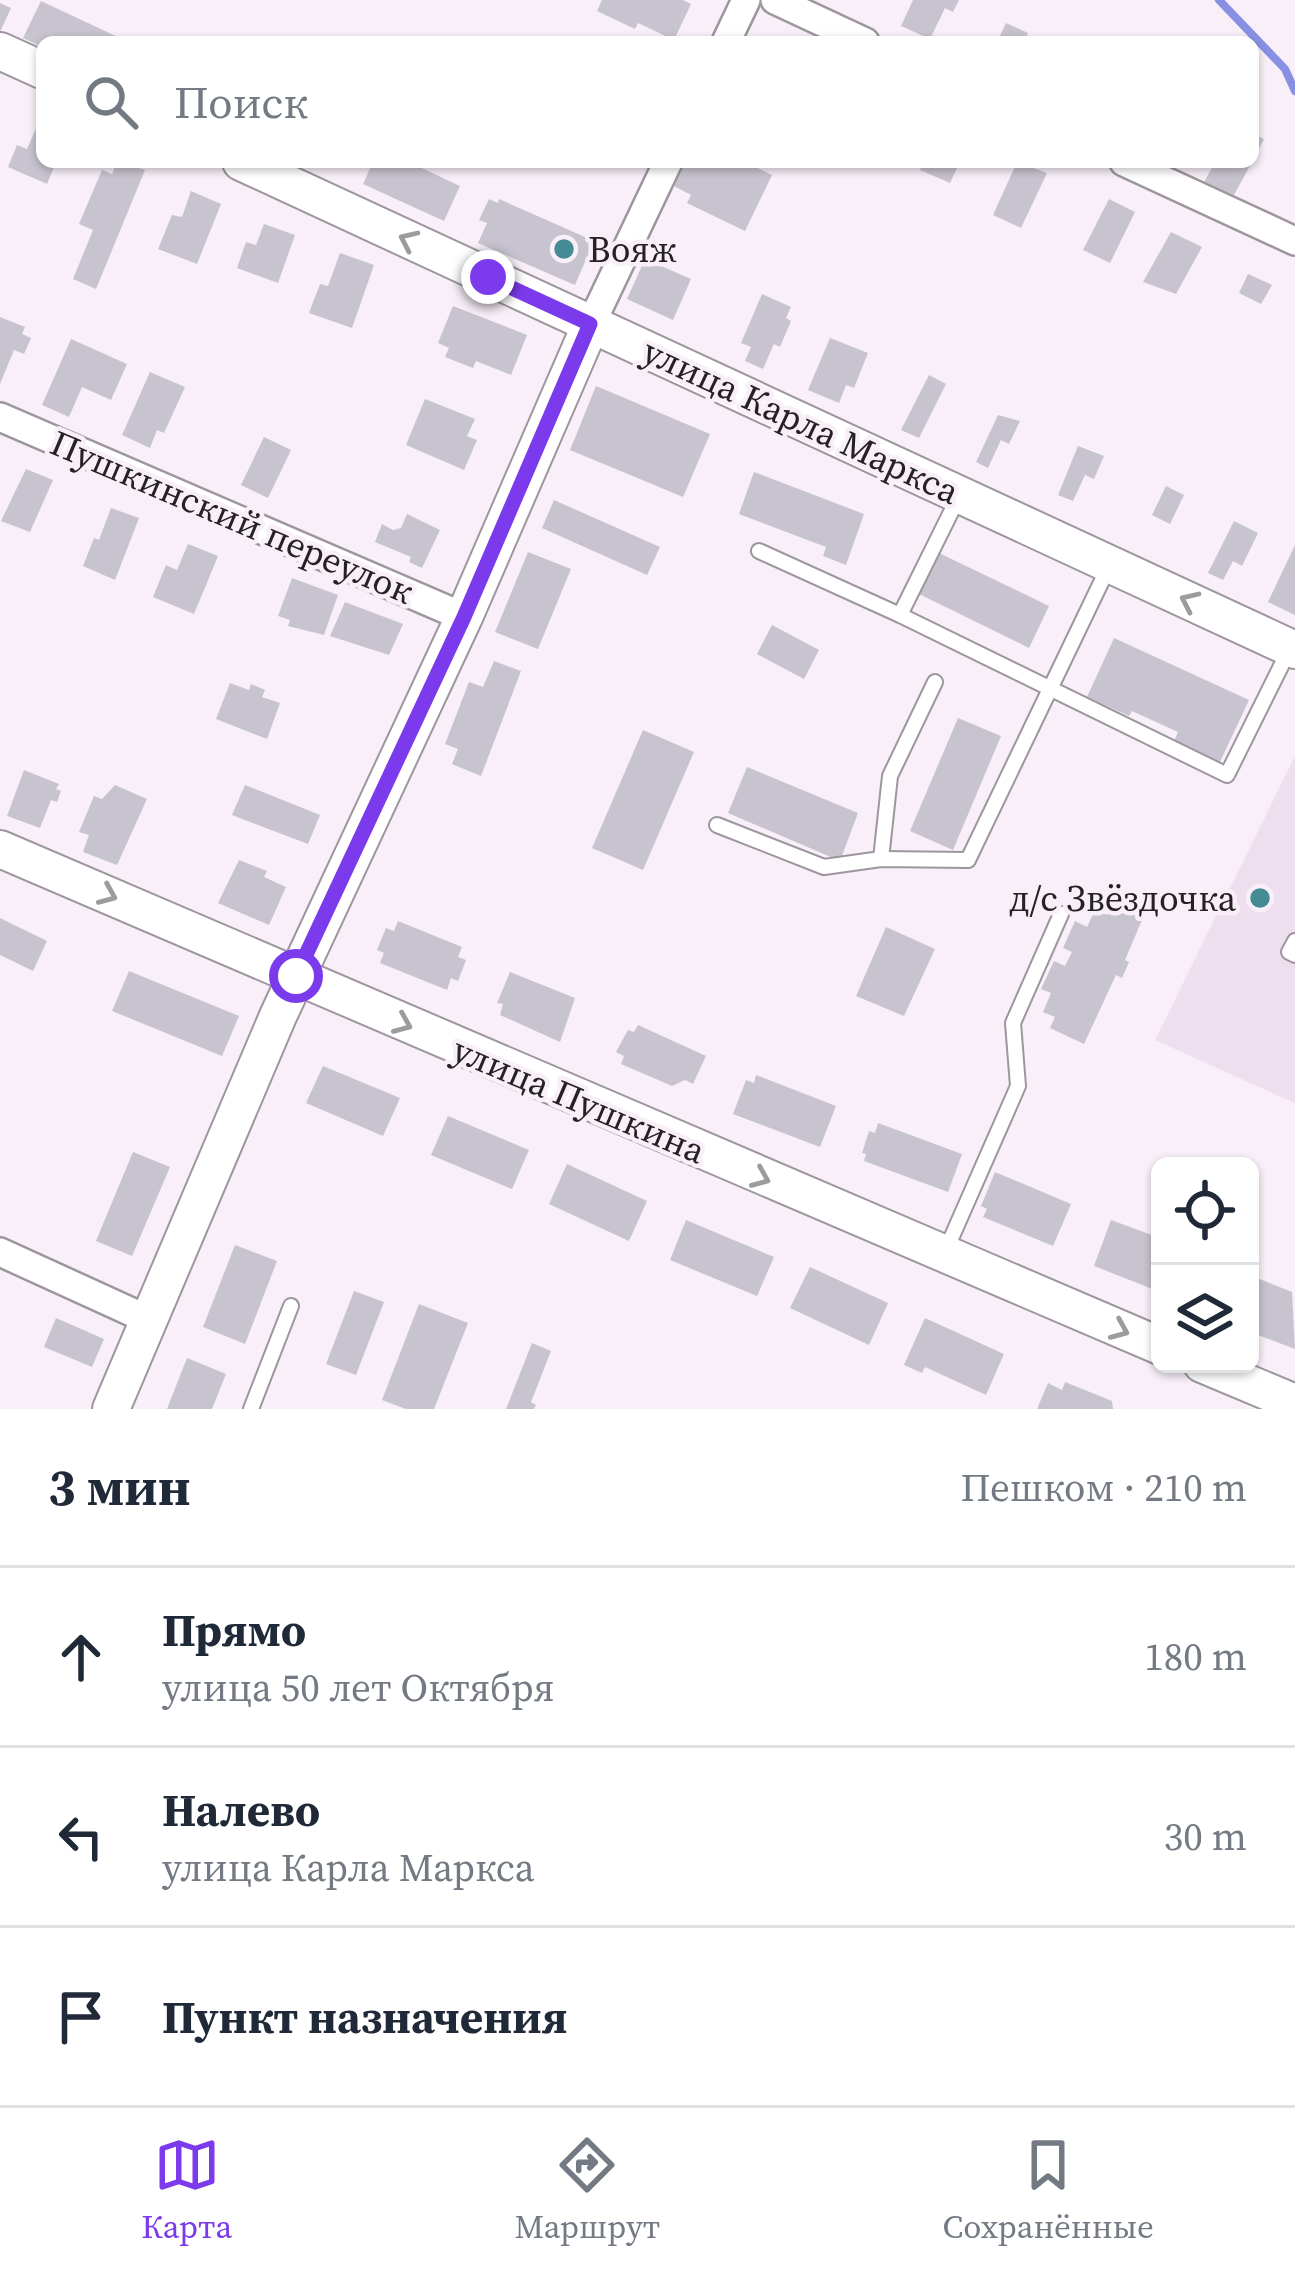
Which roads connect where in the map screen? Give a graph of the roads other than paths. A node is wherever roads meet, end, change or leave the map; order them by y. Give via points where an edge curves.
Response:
1 (746, 0) edge
2 (775, 0) edge
3 (729, 36) edge
4 (852, 36) edge
5 (0, 51) edge
6 (36, 67) edge
7 (254, 168) edge
8 (665, 168) edge
9 (1137, 168) edge
10 (1295, 241) edge
11 (590, 324) junction
12 (0, 417) edge
13 (960, 494) junction
14 (759, 551) dead end
15 (1111, 564) junction
16 (900, 616) junction
17 (464, 617) junction
18 (1293, 649) edge
19 (935, 682) dead end
20 (1049, 688) junction
21 (717, 825) dead end
22 (0, 849) edge
23 (881, 859) junction
24 (1061, 914) dead end
25 (1295, 941) edge
26 (1295, 955) edge
27 (296, 976) junction
28 (0, 1252) edge
29 (943, 1257) junction
30 (291, 1306) dead end
31 (149, 1320) junction
32 (1151, 1342) edge
33 (1224, 1373) edge
34 (1295, 1402) edge
35 (112, 1409) edge
36 (251, 1409) edge

1 - 3 street
2 - 4 street
5 - 6 main road
11 -> 7 main road, улица Карла Маркса
8 - 11 street
9 - 10 street
11 - 13 main road, улица Карла Маркса
11 - 17 main road
12 - 17 street, Пушкинский переулок
13 - 15 main road, улица Карла Маркса
13 - 16 lane
14 - 16 lane
18 -> 15 main road, улица Карла Маркса
15 - 20 lane
16 - 20 lane
17 - 27 main road
18 - 20 lane via 1227,775
19 - 23 lane via 890,776
20 - 23 lane via 968,860
21 - 23 lane via 824,867
22 -> 27 main road, улица Пушкина
24 - 29 lane via 1013,1023 1018,1086
25 - 26 lane
27 -> 29 main road, улица Пушкина
27 - 31 main road
28 - 31 street
29 -> 32 main road, улица Пушкина
30 - 36 lane
31 - 35 main road
33 - 34 main road

